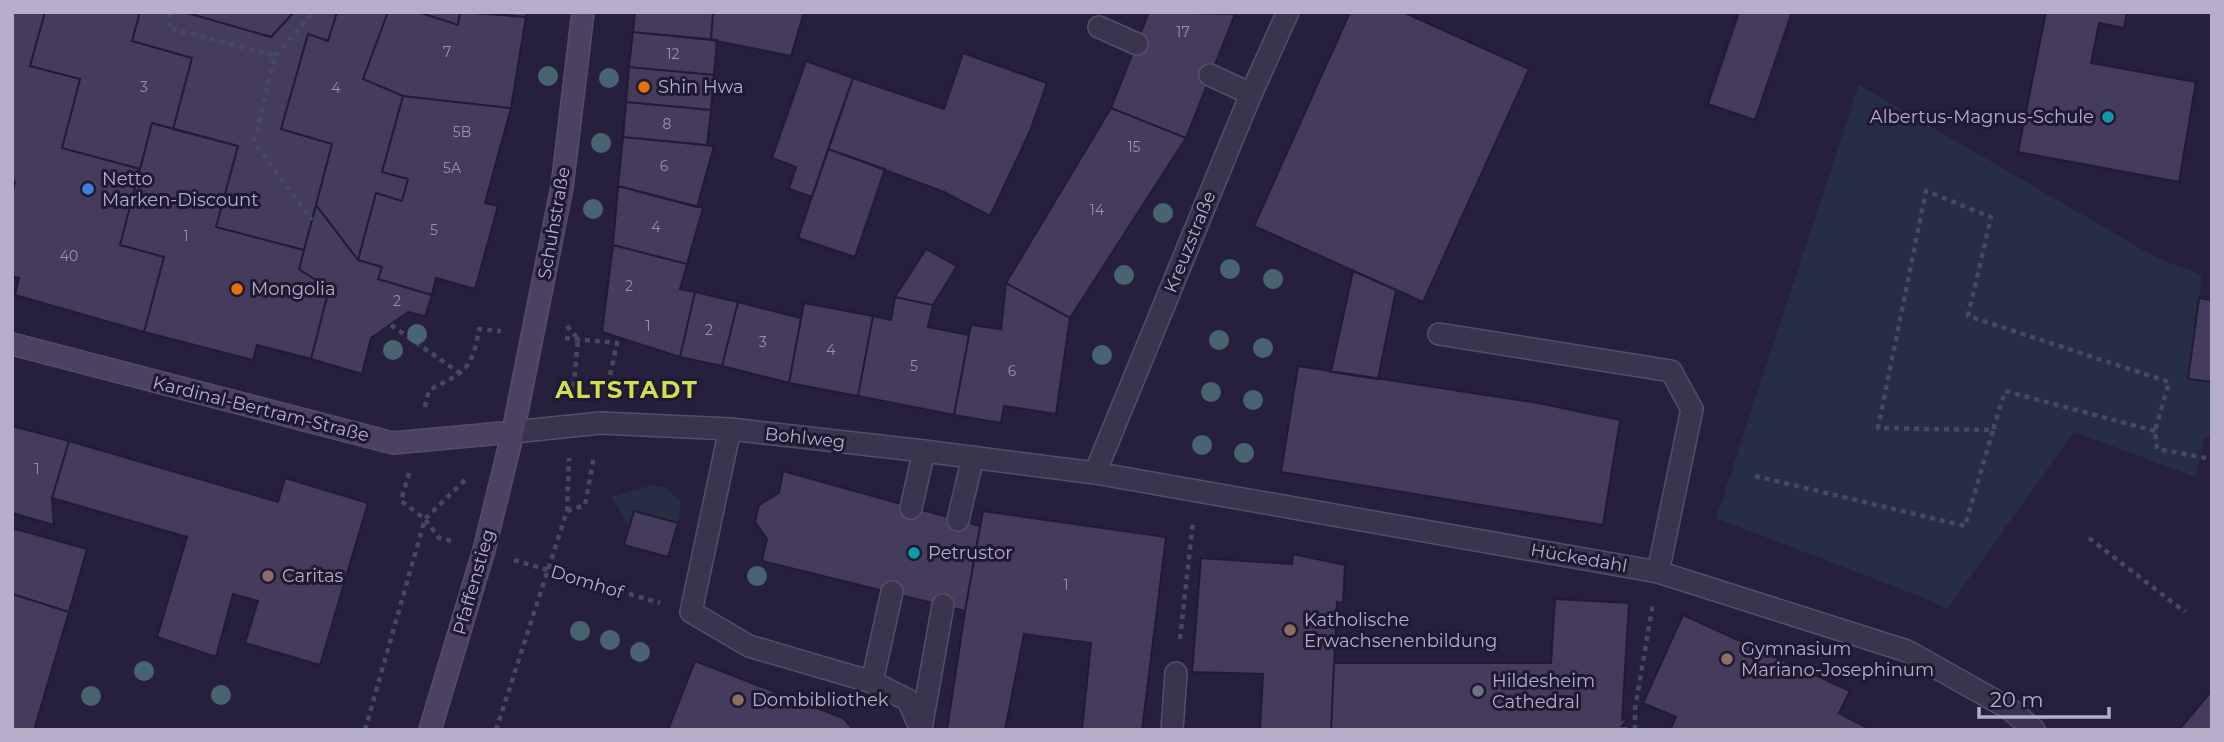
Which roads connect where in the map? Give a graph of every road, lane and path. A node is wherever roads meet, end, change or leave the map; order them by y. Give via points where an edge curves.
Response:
1 (171, 12) edge
2 (314, 12) edge
3 (583, 12) edge
4 (1288, 12) edge
5 (1100, 27) dead end
6 (1137, 44) dead end
7 (275, 56) junction
8 (1210, 75) dead end
9 (1251, 93) junction
10 (312, 220) dead end
11 (391, 325) dead end
12 (1438, 334) dead end
13 (12, 344) edge
14 (461, 374) dead end
15 (730, 429) junction
16 (1993, 430) junction
17 (2155, 431) junction
18 (513, 432) junction
19 (924, 451) junction
20 (973, 457) junction
21 (2212, 459) edge
22 (1095, 473) junction
23 (1755, 476) dead end
24 (911, 508) dead end
25 (567, 511) dead end
26 (425, 519) dead end
27 (958, 520) dead end
28 (1193, 524) dead end
29 (2089, 538) dead end
30 (484, 551) junction
31 (548, 570) junction
32 (1658, 572) junction
33 (892, 592) dead end
34 (943, 605) dead end
35 (691, 612) junction
36 (2185, 612) dead end
37 (1180, 639) dead end
38 (1646, 642) dead end
39 (1177, 673) dead end
40 (872, 682) junction
41 (365, 730) edge
42 (430, 730) edge
43 (496, 730) edge
44 (921, 730) edge
45 (1172, 730) edge
46 (1634, 730) edge
47 (2034, 730) edge

1 - 7 path via 168,28
2 - 7 path
3 - 18 street, Schuhstraße via 562,187
4 - 9 street, Kreuzstraße
5 - 6 street
7 - 10 path via 254,142
8 - 9 street
9 - 22 street, Kreuzstraße
11 - 14 path
12 - 32 street via 1671,371 1692,409
13 - 18 street, Kardinal-Bertram-Straße via 393,443
15 - 18 street, Bohlweg via 601,423
15 - 19 street, Bohlweg
15 - 35 street
16 - 17 path via 2005,391
16 - 17 path via 1878,428 1926,191 1990,217 1968,316 2169,382
16 - 23 path via 1965,526
17 - 21 path via 2157,449
18 - 30 street, Pfaffenstieg
19 - 20 street, Bohlweg
19 - 24 street
20 - 22 street, Bohlweg
20 - 27 street
22 - 32 street, Hückedahl
25 - 31 path
26 - 41 path
28 - 37 path
29 - 36 path
30 - 31 path, Domhof
30 - 42 street, Pfaffenstieg
31 - 35 path, Domhof
31 - 43 path
32 - 47 street, Hückedahl via 1907,651 2010,709
33 - 40 street
34 - 44 street
35 - 40 street via 749,646
38 - 46 path
39 - 45 street
40 - 44 street via 908,700

